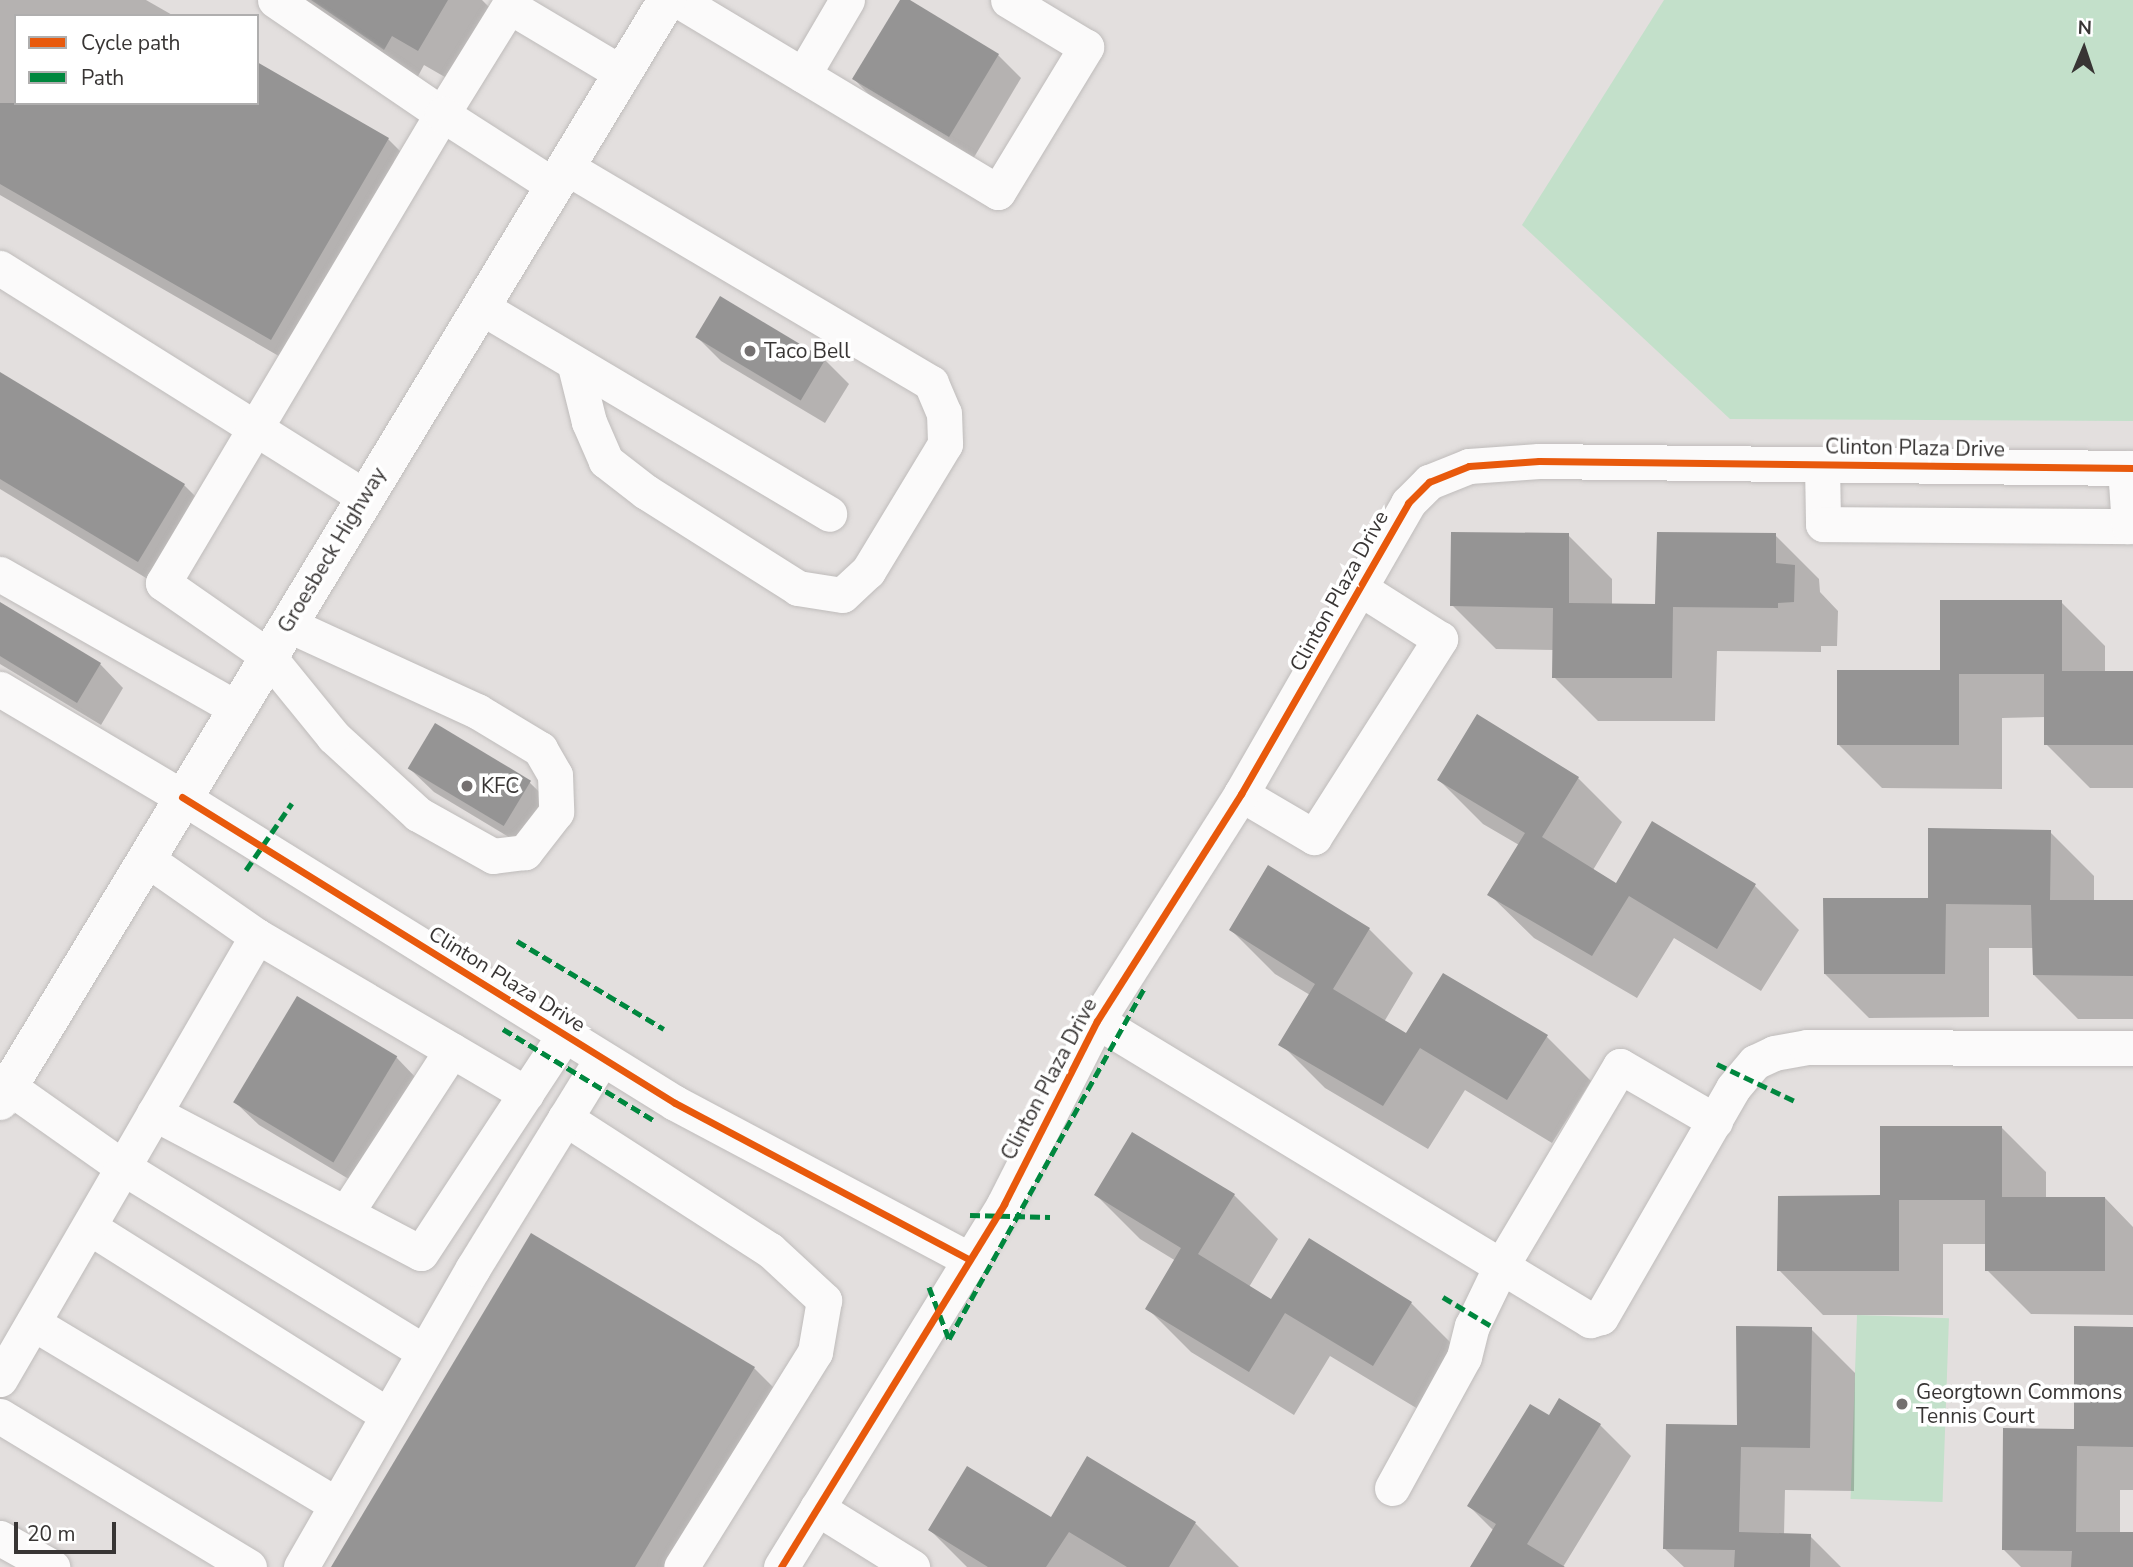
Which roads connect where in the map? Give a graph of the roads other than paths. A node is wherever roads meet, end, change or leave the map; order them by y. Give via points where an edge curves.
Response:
1 (275, 0) edge
2 (667, 0) edge
3 (678, 0) edge
4 (847, 0) edge
5 (1008, 0) edge
6 (622, 74) junction
7 (803, 75) junction
8 (442, 114) junction
9 (560, 176) junction
10 (0, 268) edge
11 (481, 307) junction
12 (575, 366) junction
13 (251, 428) junction
14 (1822, 464) junction
15 (2129, 468) edge
16 (365, 497) junction
17 (829, 514) dead end
18 (0, 574) edge
19 (1361, 589) junction
20 (287, 624) junction
21 (268, 656) junction
22 (0, 689) edge
23 (236, 708) junction
24 (1241, 794) junction
25 (182, 797) junction
26 (145, 858) junction
27 (257, 936) junction
28 (1097, 1021) junction
29 (564, 1035) junction
30 (2133, 1048) edge
31 (452, 1050) junction
32 (602, 1058) junction
33 (4, 1094) edge
34 (526, 1094) junction
35 (154, 1113) junction
36 (565, 1118) junction
37 (1715, 1121) junction
38 (124, 1168) junction
39 (346, 1213) junction
40 (89, 1227) junction
41 (968, 1259) junction
42 (1500, 1268) junction
43 (33, 1323) junction
44 (424, 1352) junction
45 (0, 1379) edge
46 (388, 1415) junction
47 (0, 1416) edge
48 (1392, 1488) dead end
49 (337, 1505) junction
50 (817, 1508) junction
51 (0, 1538) edge
52 (52, 1567) edge
53 (249, 1567) edge
54 (301, 1567) edge
55 (681, 1567) edge
56 (781, 1567) edge
57 (912, 1567) edge

1 - 8 street
2 - 6 main road, Groesbeck Highway
3 - 7 street
4 - 7 street
5 - 7 street via 1086,47 998,192
6 - 8 street via 509,6
6 - 9 main road, Groesbeck Highway
8 - 9 street
8 - 13 street
9 - 11 main road, Groesbeck Highway
9 - 12 street via 931,383 944,413 944,444 868,571 842,596 798,588 646,492 607,461 589,422
10 - 13 street
11 - 12 street
11 - 16 main road, Groesbeck Highway
12 - 17 street
13 - 16 street
13 - 21 street via 163,583
14 - 15 street, Clinton Plaza Drive
14 - 15 street via 1823,523 1850,524 2129,526
14 - 19 street, Clinton Plaza Drive via 1539,461 1448,471 1408,503
16 - 20 main road, Groesbeck Highway
18 - 23 street
19 - 24 street, Clinton Plaza Drive
19 - 24 street via 1440,639 1314,837
20 - 21 main road, Groesbeck Highway
20 - 21 street via 477,711 540,749 555,775 556,812 525,852 493,856 418,814 333,736
21 - 23 main road, Groesbeck Highway
22 - 25 street, Clinton Plaza Drive
23 - 25 main road, Groesbeck Highway
24 - 28 street, Clinton Plaza Drive
25 - 26 main road, Groesbeck Highway
25 - 29 street, Clinton Plaza Drive
26 - 27 street
26 - 33 main road, Groesbeck Highway
27 - 31 street
27 - 35 street
28 - 41 street, Clinton Plaza Drive via 1004,1204
28 - 42 street
29 - 32 street, Clinton Plaza Drive
29 - 34 street
30 - 37 street via 1807,1047 1755,1062 1741,1076
31 - 34 street
31 - 39 street
32 - 36 street
32 - 41 street, Clinton Plaza Drive via 675,1103
33 - 38 street
34 - 39 street via 421,1253
35 - 38 street
35 - 39 street
36 - 44 street
36 - 55 street via 770,1250 824,1300 815,1352
37 - 42 street via 1601,1317 1590,1320
37 - 42 street via 1620,1066
38 - 40 street
38 - 44 street
40 - 43 street
40 - 46 street
41 - 50 street, Clinton Plaza Drive
42 - 48 street via 1472,1326 1464,1357
43 - 45 street
43 - 49 street
44 - 46 street
46 - 49 street
47 - 53 street
49 - 54 street
50 - 56 street, Clinton Plaza Drive
50 - 57 street
51 - 52 street

